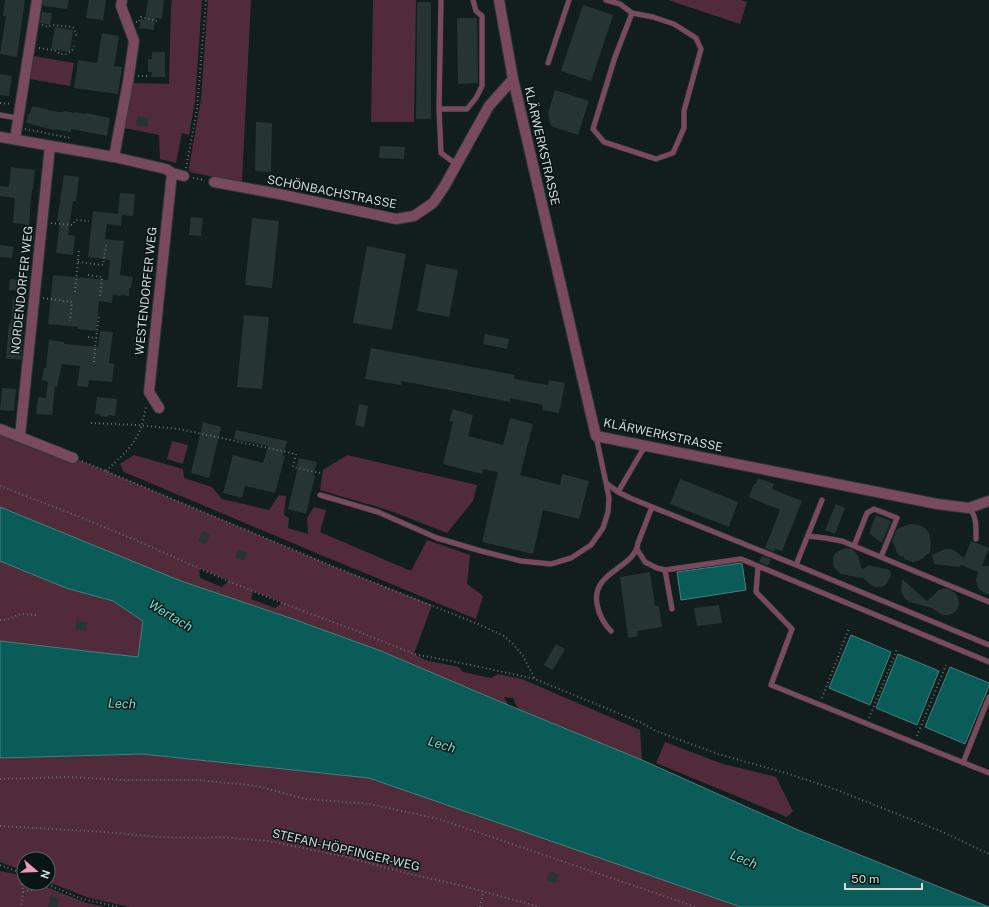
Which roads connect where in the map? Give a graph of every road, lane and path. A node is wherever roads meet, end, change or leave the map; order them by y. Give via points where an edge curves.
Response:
1 (37, 0) edge
2 (122, 0) edge
3 (206, 0) edge
4 (441, 0) edge
5 (473, 0) edge
6 (499, 0) edge
7 (569, 0) edge
8 (606, 0) edge
9 (632, 13) junction
10 (126, 20) junction
11 (157, 21) dead end
12 (33, 23) junction
13 (76, 38) dead end
14 (74, 46) dead end
15 (29, 47) junction
16 (548, 63) dead end
17 (513, 79) junction
18 (439, 109) junction
19 (0, 115) edge
20 (17, 123) junction
21 (0, 137) edge
22 (70, 138) dead end
23 (15, 139) junction
24 (50, 146) junction
25 (114, 157) junction
26 (456, 164) junction
27 (172, 173) junction
28 (184, 176) junction
29 (214, 182) joint
30 (42, 222) junction
31 (89, 222) dead end
32 (106, 245) dead end
33 (79, 249) dead end
34 (78, 262) junction
35 (88, 275) dead end
36 (75, 292) dead end
37 (100, 296) dead end
38 (34, 298) junction
39 (99, 316) dead end
40 (70, 321) dead end
41 (88, 337) dead end
42 (96, 338) junction
43 (94, 362) dead end
44 (149, 392) junction
45 (159, 408) dead end
46 (91, 423) dead end
47 (142, 426) junction
48 (0, 428) edge
49 (20, 436) junction
50 (596, 436) junction
51 (644, 446) junction
52 (73, 458) joint
53 (106, 471) junction
54 (320, 473) dead end
55 (606, 483) junction
56 (0, 486) edge
57 (618, 492) junction
58 (320, 495) dead end
59 (822, 500) dead end
60 (989, 501) edge
61 (652, 507) junction
62 (969, 508) junction
63 (808, 536) junction
64 (976, 539) dead end
65 (854, 546) junction
66 (637, 549) junction
67 (881, 557) junction
68 (796, 565) junction
69 (758, 567) junction
70 (665, 570) junction
71 (989, 602) edge
72 (672, 609) dead end
73 (37, 616) dead end
74 (0, 620) edge
75 (849, 628) dead end
76 (611, 631) dead end
77 (989, 645) edge
78 (897, 649) dead end
79 (989, 662) edge
80 (946, 665) dead end
81 (535, 679) junction
82 (989, 697) edge
83 (820, 705) junction
84 (867, 724) junction
85 (915, 743) junction
86 (963, 763) junction
87 (989, 773) edge
88 (0, 779) edge
89 (0, 826) edge
90 (989, 854) edge
91 (0, 865) edge
92 (16, 871) edge
93 (56, 888) edge
94 (28, 891) edge
95 (23, 892) joint
96 (484, 892) junction
97 (21, 907) edge
98 (119, 907) edge
99 (480, 907) edge
100 (540, 907) edge
101 (696, 907) edge

1 - 12 street
2 - 10 street via 121,6
3 - 28 path via 197,109
4 - 18 lane
5 - 18 lane via 476,10 482,16 482,86 467,109
6 - 17 street
7 - 16 lane
8 - 9 lane via 620,4
9 - 9 lane via 674,24 696,38 702,49 684,110 684,128 673,153 656,159 604,142 593,129
10 - 11 path via 139,22 141,17
10 - 25 street via 134,42
12 - 13 path via 48,27 73,27
12 - 15 street
14 - 15 path via 72,51 66,54
15 - 20 street
17 - 26 street, SCHÖNBACHSTRASSE via 490,106
17 - 50 street, KLÄRWERKSTRASSE
18 - 26 lane via 441,153
19 - 20 lane
20 - 22 path
20 - 23 street
21 - 23 street
23 - 24 street
24 - 25 street
24 - 30 street, NORDENDORFER WEG
25 - 27 street via 166,169
26 - 29 street, SCHÖNBACHSTRASSE via 433,202 414,216 396,219
27 - 28 street
27 - 44 street, WESTENDORFER WEG
28 - 29 path
30 - 31 path via 72,225 76,220
30 - 38 street, NORDENDORFER WEG
32 - 34 path via 104,265
33 - 34 path
34 - 36 path
35 - 37 path via 102,277
38 - 40 path via 72,302
38 - 49 street, NORDENDORFER WEG
39 - 42 path
41 - 42 path
42 - 43 path
44 - 45 street
44 - 47 path
46 - 47 path
47 - 53 path via 130,448
47 - 54 path via 179,428 296,454 293,467
48 - 49 street
49 - 52 street
50 - 51 street, KLÄRWERKSTRASSE
50 - 55 lane
51 - 57 lane
51 - 62 street, KLÄRWERKSTRASSE via 937,504
52 - 53 path
53 - 81 path via 504,636 523,656
55 - 57 lane
55 - 58 lane via 608,512 591,545 571,558 551,564 522,561 444,541 378,512
56 - 81 path via 133,539 228,581 414,654
57 - 61 lane
59 - 63 lane
60 - 62 street, KLÄRWERKSTRASSE
61 - 66 lane
61 - 68 lane
62 - 64 lane via 975,517
63 - 65 lane via 842,541
63 - 68 lane
65 - 67 lane
65 - 67 lane via 867,513 874,509 897,518
66 - 70 lane via 645,562
66 - 76 lane via 597,590 598,612
67 - 71 lane
68 - 77 lane
69 - 70 lane via 741,560
69 - 79 lane
69 - 83 lane via 756,592 792,629 771,685
70 - 72 lane
73 - 74 path via 21,614
75 - 83 path
78 - 84 path
80 - 85 path
81 - 90 path via 685,742 844,792 945,833
82 - 86 lane
83 - 84 lane
84 - 85 lane
85 - 86 lane
86 - 87 lane
88 - 101 path via 68,777 199,780 257,786 306,799 370,804 439,819
89 - 96 path, STEFAN-HÖPFINGER-WEG via 160,837 219,837 269,841 342,856
91 - 92 path
93 - 98 path via 82,899
94 - 95 path
95 - 97 path
96 - 99 path
96 - 100 path, STEFAN-HÖPFINGER-WEG

